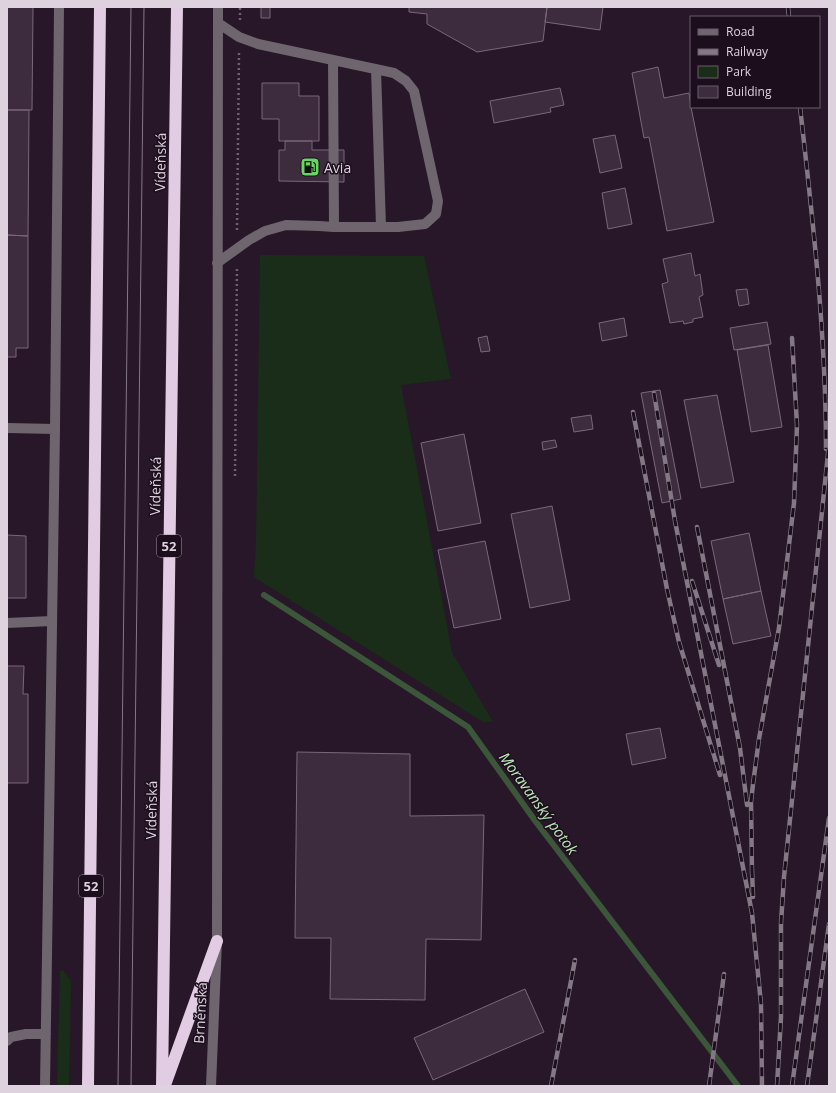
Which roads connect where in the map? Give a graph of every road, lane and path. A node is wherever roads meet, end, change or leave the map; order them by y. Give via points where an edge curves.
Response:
1 (58, 7) edge
2 (100, 7) edge
3 (177, 7) edge
4 (218, 7) edge
5 (218, 23) junction
6 (333, 61) junction
7 (376, 69) junction
8 (334, 227) junction
9 (381, 227) junction
10 (218, 263) junction
11 (7, 428) edge
12 (55, 429) junction
13 (52, 621) junction
14 (7, 623) edge
15 (217, 941) junction
16 (46, 1034) junction
17 (7, 1041) edge
18 (45, 1086) edge
19 (88, 1086) edge
20 (163, 1086) edge
21 (211, 1086) edge

1 - 12 street
2 - 19 highway, 52
3 - 20 highway, Vídeňská / 52
4 - 5 street
5 - 6 street via 258,44
5 - 10 street
6 - 7 street
6 - 8 street
7 - 9 street
7 - 9 street via 394,73 406,81 414,91 438,201 436,214 425,224
8 - 9 street
8 - 10 street via 286,225 265,231 248,240
10 - 15 street
11 - 12 street
12 - 13 street
13 - 14 street
13 - 16 street
15 - 20 highway
15 - 21 street, Brněnská
16 - 17 street via 26,1034 10,1037
16 - 18 street

